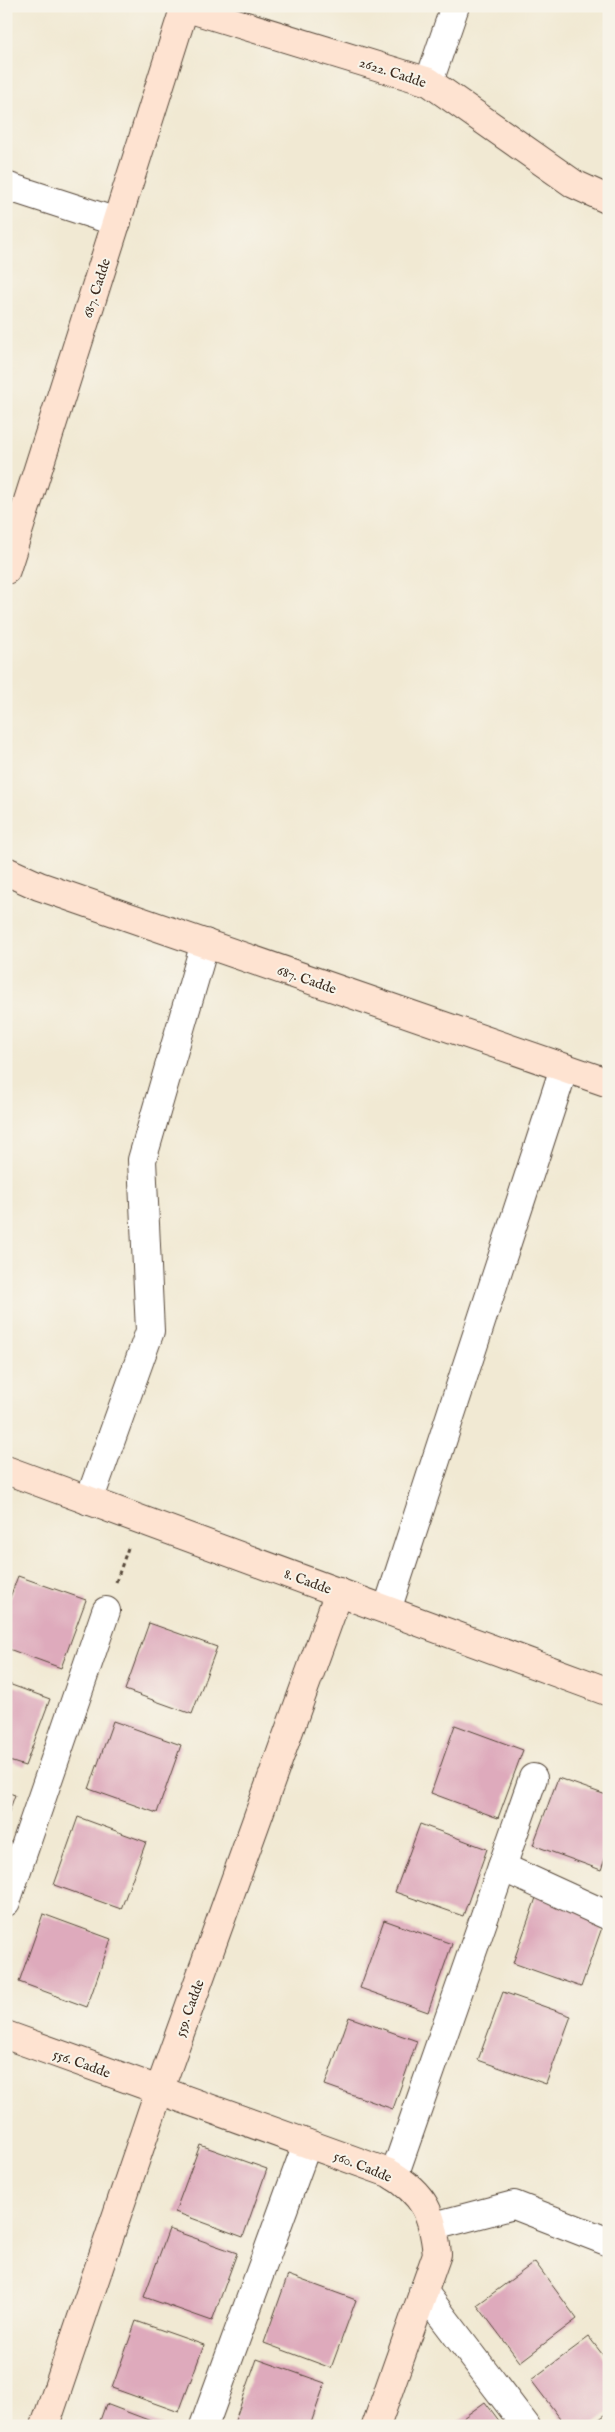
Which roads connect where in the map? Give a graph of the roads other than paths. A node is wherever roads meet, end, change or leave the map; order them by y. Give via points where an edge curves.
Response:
1 (455, 6) edge
2 (184, 7) edge
3 (430, 82) junction
4 (6, 186) edge
5 (609, 200) edge
6 (117, 222) junction
7 (6, 570) edge
8 (6, 871) edge
9 (205, 943) junction
10 (564, 1068) junction
11 (609, 1083) edge
12 (6, 1470) edge
13 (89, 1501) junction
14 (339, 1592) junction
15 (387, 1610) junction
16 (106, 1611) road end
17 (609, 1692) edge
18 (533, 1778) dead end
19 (502, 1867) junction
20 (6, 1902) edge
21 (609, 1916) edge
22 (6, 2035) edge
23 (159, 2091) junction
24 (307, 2144) junction
25 (394, 2176) junction
26 (434, 2226) junction
27 (609, 2242) edge
28 (424, 2291) junction
29 (45, 2426) edge
30 (204, 2426) edge
31 (376, 2426) edge
32 (526, 2426) edge

1 - 3 street
2 - 3 street, 2622. Cadde
2 - 6 street, 687. Cadde
3 - 5 street, 2622. Cadde via 574,184
4 - 6 street
6 - 7 street, 687. Cadde
8 - 9 street, 687. Cadde via 39,886
9 - 10 street, 687. Cadde
9 - 13 street via 142,1160 150,1331
10 - 11 street, 687. Cadde
10 - 15 street
12 - 13 street, 8. Cadde
13 - 14 street, 8. Cadde
14 - 15 street, 8. Cadde
14 - 23 street, 559. Cadde
15 - 17 street, 8. Cadde
16 - 20 street
18 - 19 street
19 - 21 street
19 - 25 street
22 - 23 street, 556. Cadde
23 - 24 street, 560. Cadde
23 - 29 street, 559. Cadde
24 - 25 street, 560. Cadde
24 - 30 street
25 - 26 street, 560. Cadde via 424,2204
26 - 27 street via 514,2205
26 - 28 street, 560. Cadde via 436,2254
28 - 31 street, 560. Cadde
28 - 32 street

